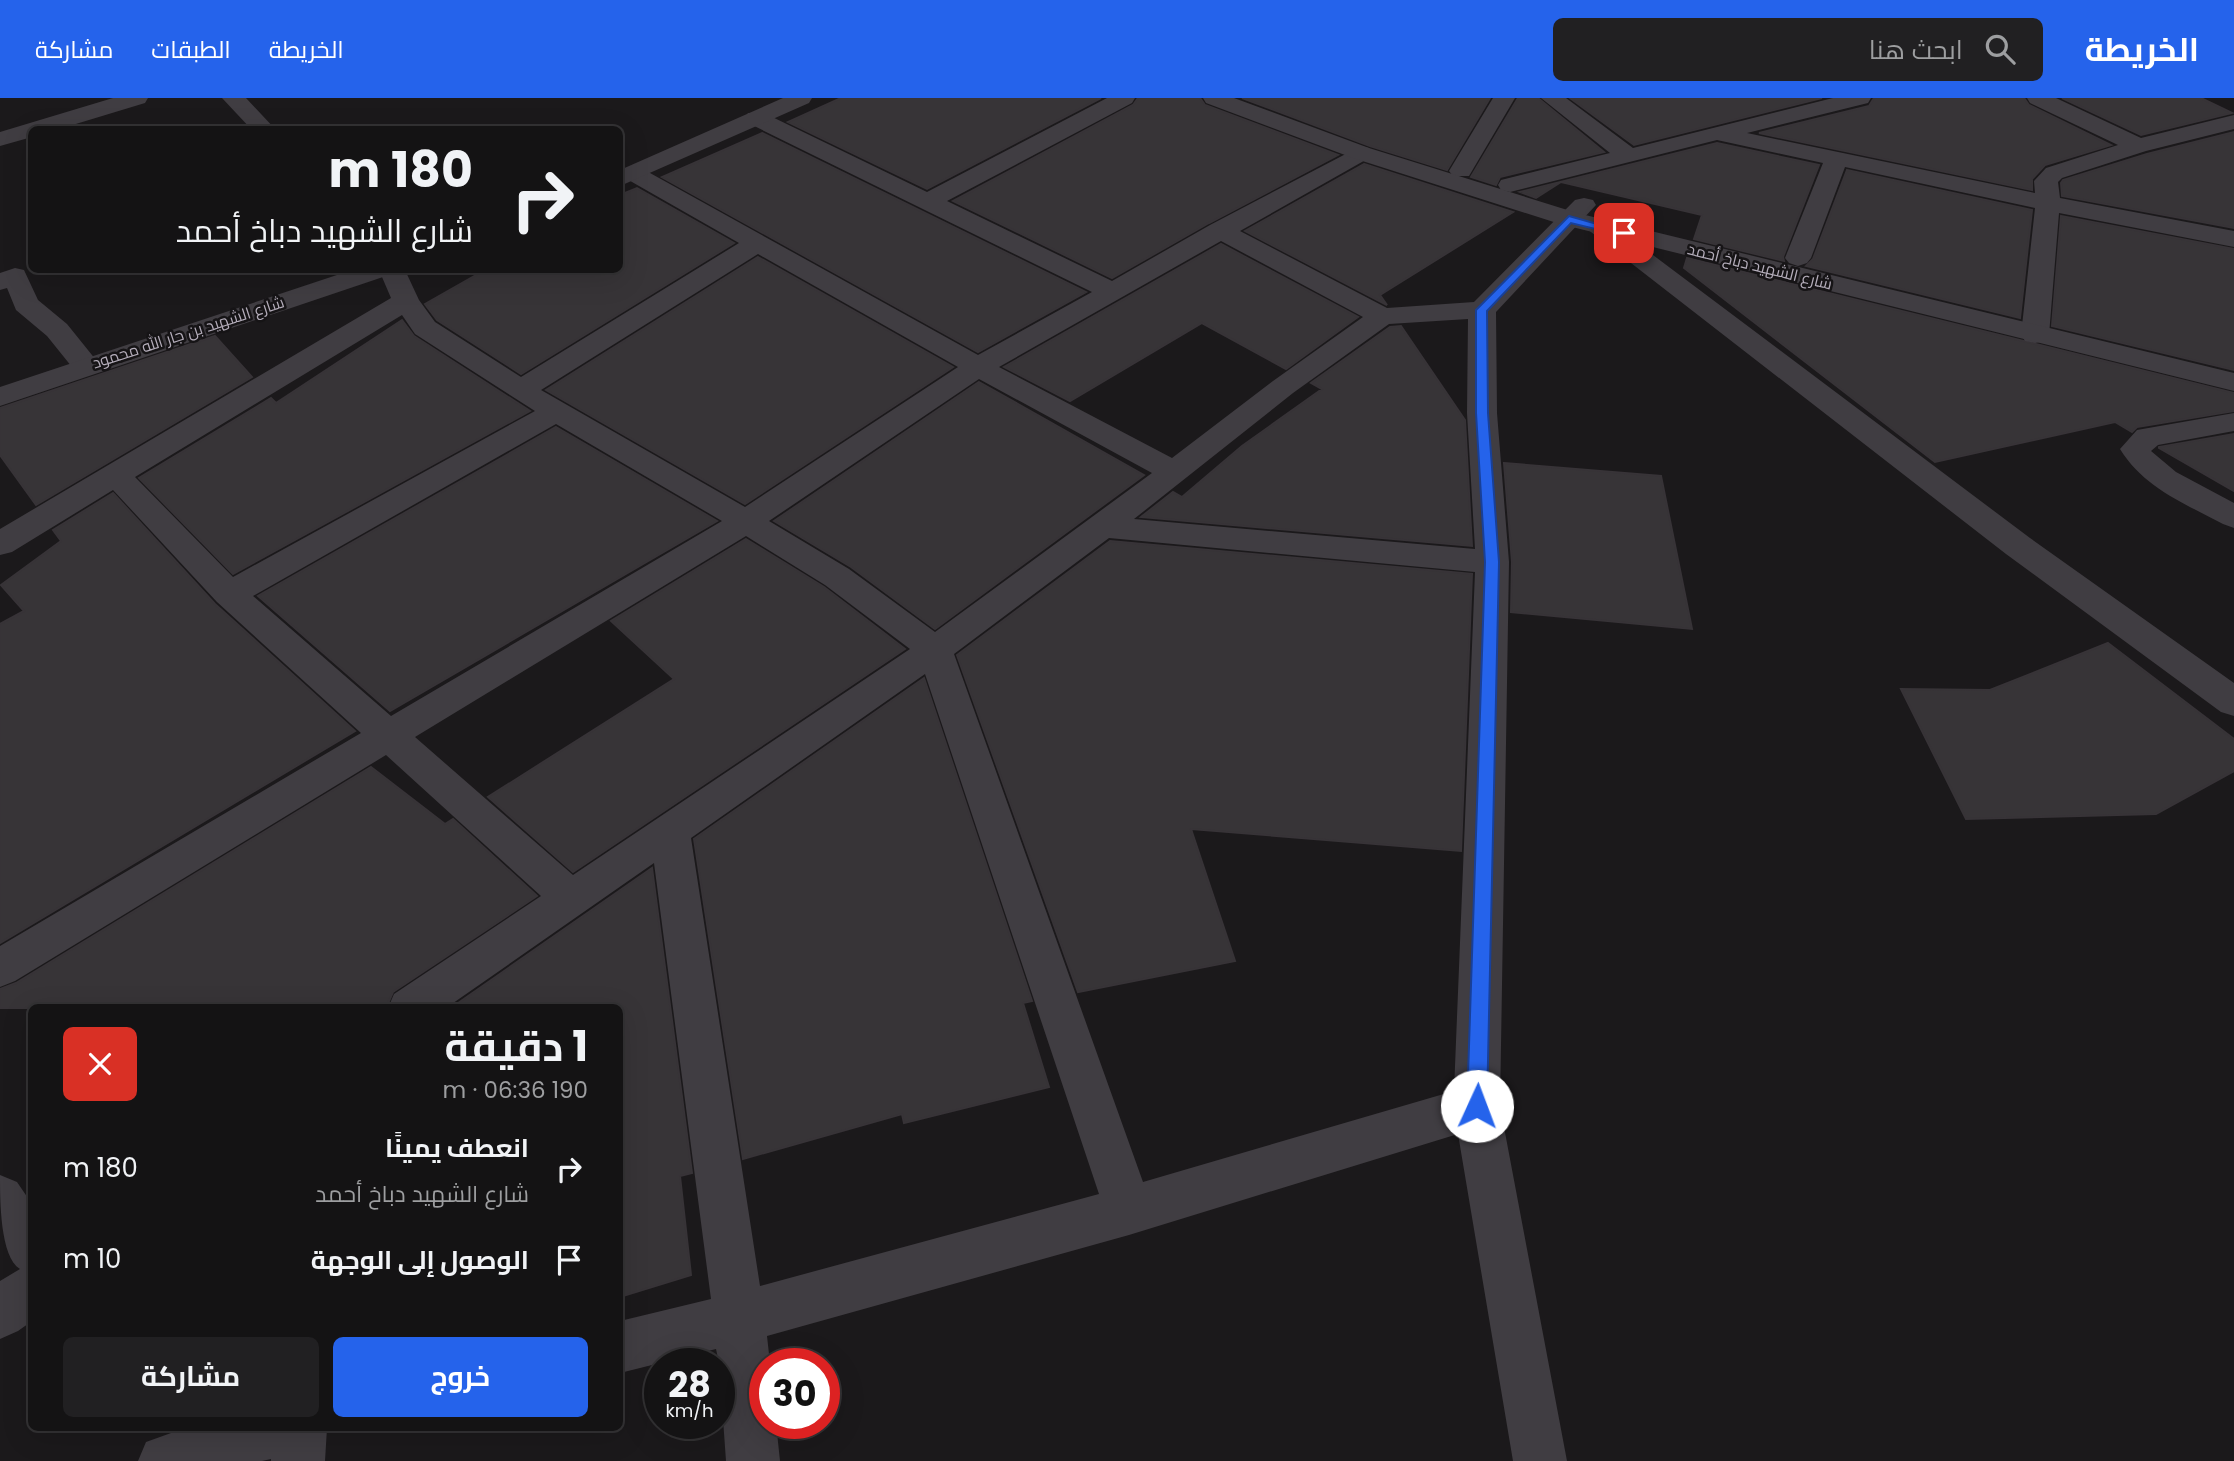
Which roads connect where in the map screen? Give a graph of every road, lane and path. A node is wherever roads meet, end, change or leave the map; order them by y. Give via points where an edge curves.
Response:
1 (137, 98) edge
2 (802, 98) edge
3 (1124, 98) edge
4 (1214, 98) edge
5 (1258, 98) edge
6 (1504, 98) edge
7 (1552, 98) edge
8 (1860, 98) edge
9 (2038, 98) edge
10 (240, 99) edge
11 (1756, 105) dead end
12 (744, 108) edge
13 (1777, 118) junction
14 (2234, 122) edge
15 (43, 126) edge
16 (262, 126) edge
17 (28, 131) edge
18 (1715, 133) junction
19 (0, 139) edge
20 (2138, 146) junction
21 (1361, 153) junction
22 (1629, 156) junction
23 (1836, 160) junction
24 (1461, 172) junction
25 (626, 176) edge
26 (1510, 185) junction
27 (927, 202) junction
28 (2048, 203) junction
29 (1584, 217) junction
30 (1219, 230) junction
31 (2234, 239) edge
32 (756, 244) junction
33 (1798, 258) junction
34 (368, 273) edge
35 (17, 276) edge
36 (399, 286) edge
37 (1111, 292) junction
38 (1482, 310) junction
39 (1382, 316) junction
40 (2036, 324) junction
41 (2234, 363) edge
42 (86, 366) junction
43 (978, 367) junction
44 (2234, 382) edge
45 (522, 389) junction
46 (0, 397) edge
47 (556, 412) junction
48 (2234, 422) edge
49 (1172, 471) junction
50 (115, 474) junction
51 (2234, 517) edge
52 (746, 521) junction
53 (1103, 527) junction
54 (0, 544) edge
55 (1492, 562) junction
56 (229, 594) junction
57 (935, 650) junction
58 (2234, 702) edge
59 (386, 735) junction
60 (670, 831) junction
61 (570, 897) junction
62 (0, 968) edge
63 (416, 1004) edge
64 (1477, 1106) junction
65 (0, 1199) edge
66 (1129, 1211) junction
67 (28, 1244) edge
68 (28, 1292) edge
69 (0, 1313) edge
70 (739, 1318) junction
71 (623, 1346) edge
72 (272, 1431) edge
73 (300, 1431) edge
74 (165, 1461) edge
75 (298, 1461) edge
76 (753, 1461) edge
77 (1541, 1461) edge

1 - 15 street
2 - 12 street
3 - 27 street
4 - 21 street, شارع الشهيد دباخ أحمد
5 - 24 street, شارع الشهيد دباخ أحمد
6 - 24 street
7 - 22 street
8 - 13 street
9 - 20 street
10 - 16 street
11 - 13 street
12 - 25 street
12 - 27 street
13 - 18 street
14 - 20 street
17 - 19 street
18 - 22 street
18 - 23 street
20 - 28 street via 2054,173 2046,181
21 - 29 street, شارع الشهيد دباخ أحمد
21 - 30 street
22 - 26 street
23 - 28 street
23 - 33 street
24 - 26 street, شارع الشهيد دباخ أحمد
25 - 32 street
26 - 29 street, شارع الشهيد دباخ أحمد
27 - 37 street
28 - 31 street
28 - 40 street
29 - 33 street, شارع الشهيد دباخ أحمد
29 - 38 street
29 - 40 street, شارع الشهيد دباخ أحمد
29 - 58 street via 2018,546
30 - 37 street
30 - 39 street
32 - 43 street
32 - 45 street
33 - 40 street, شارع الشهيد دباخ أحمد
34 - 42 street, شارع الشهيد بن جار الله محمود
35 - 42 street via 26,304 57,330
36 - 45 street via 425,328
36 - 50 street
37 - 43 street
38 - 39 street
38 - 55 street via 1482,413
39 - 49 street
40 - 41 street, شارع الشهيد دباخ أحمد
40 - 44 street, شارع الشهيد دباخ أحمد
42 - 46 street, شارع الشهيد بن جار الله محمود
43 - 49 street
43 - 52 street
45 - 47 street
47 - 52 street
47 - 56 street
48 - 51 street via 2148,438 2135,449 2139,459 2155,472
49 - 53 street
50 - 54 street
50 - 56 street
52 - 57 street via 837,577
52 - 59 street
53 - 55 street
53 - 57 street
55 - 64 street
56 - 59 street
57 - 60 street
57 - 66 street
59 - 61 street
59 - 62 street
60 - 61 street
60 - 70 street
61 - 63 street
64 - 66 street
64 - 77 street
65 - 67 street
66 - 70 street
68 - 69 street
70 - 71 street
70 - 76 street
72 - 74 street
73 - 75 street

